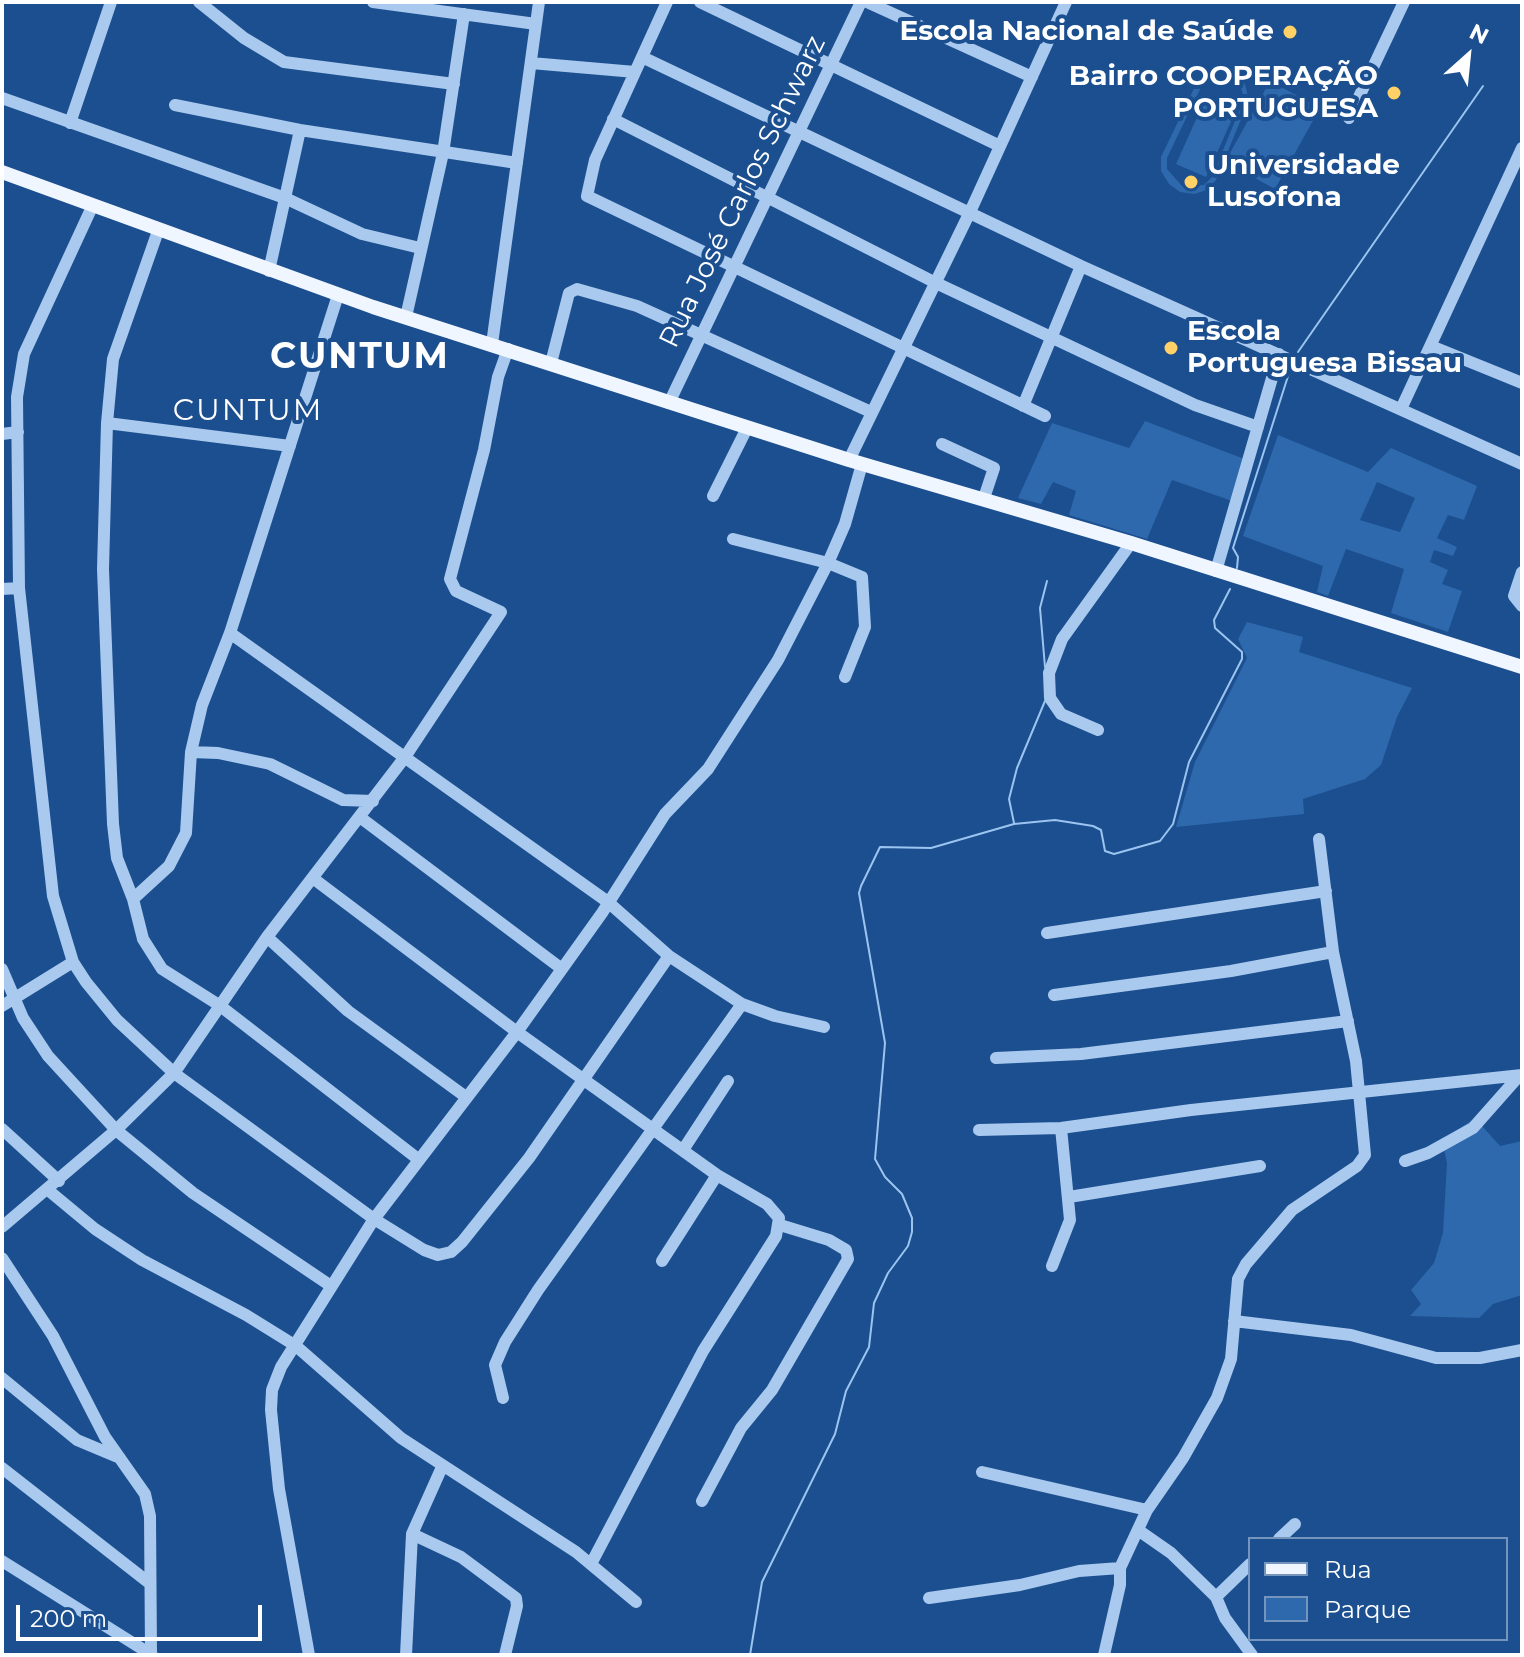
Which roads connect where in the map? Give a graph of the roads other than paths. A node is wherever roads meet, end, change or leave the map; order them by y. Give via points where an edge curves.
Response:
1 (111, 2) edge
2 (199, 2) edge
3 (373, 2) edge
4 (539, 2) edge
5 (667, 2) edge
6 (700, 2) edge
7 (861, 2) edge
8 (867, 2) edge
9 (1404, 2) edge
10 (1060, 4) edge
11 (464, 14) junction
12 (536, 24) junction
13 (642, 57) junction
14 (531, 63) junction
15 (831, 65) junction
16 (635, 72) junction
17 (1032, 77) junction
18 (454, 84) junction
19 (2, 98) edge
20 (175, 105) dead end
21 (1349, 118) dead end
22 (613, 119) junction
23 (70, 123) junction
24 (300, 130) junction
25 (800, 132) junction
26 (1000, 146) junction
27 (1522, 148) edge
28 (443, 153) junction
29 (517, 163) junction
30 (2, 172) edge
31 (285, 198) junction
32 (768, 198) junction
33 (92, 207) junction
34 (970, 212) junction
35 (158, 231) junction
36 (420, 248) junction
37 (732, 265) junction
38 (1081, 266) junction
39 (269, 271) junction
40 (936, 283) junction
41 (338, 295) junction
42 (406, 317) junction
43 (700, 334) junction
44 (1051, 335) junction
45 (492, 344) junction
46 (1431, 346) junction
47 (508, 349) junction
48 (901, 349) junction
49 (1279, 354) junction
50 (551, 363) junction
51 (1522, 383) edge
52 (669, 403) junction
53 (1023, 406) junction
54 (1401, 409) junction
55 (871, 412) junction
56 (1045, 416) dead end
57 (107, 423) junction
58 (1258, 427) junction
59 (747, 428) junction
60 (18, 432) junction
61 (2, 434) edge
62 (942, 444) dead end
63 (290, 446) junction
64 (855, 462) junction
65 (1522, 464) edge
66 (713, 496) dead end
67 (984, 498) junction
68 (733, 539) dead end
69 (1131, 543) junction
70 (828, 563) junction
71 (1216, 571) junction
72 (1522, 572) edge
73 (19, 588) junction
74 (2, 589) edge
75 (1522, 606) edge
76 (230, 633) junction
77 (1522, 666) edge
78 (845, 677) dead end
79 (1098, 730) dead end
80 (191, 752) junction
81 (405, 757) junction
82 (373, 801) junction
83 (361, 818) junction
84 (1319, 839) dead end
85 (314, 879) junction
86 (1326, 891) junction
87 (133, 899) junction
88 (608, 902) junction
89 (1047, 933) dead end
90 (267, 937) junction
91 (1333, 952) junction
92 (669, 956) junction
93 (73, 962) junction
94 (2, 969) edge
95 (562, 969) junction
96 (1054, 995) dead end
97 (8, 1003) edge
98 (742, 1004) junction
99 (219, 1005) junction
100 (1348, 1021) junction
101 (824, 1027) dead end
102 (517, 1032) junction
103 (996, 1058) dead end
104 (174, 1073) junction
105 (1520, 1076) edge
106 (582, 1079) junction
107 (728, 1081) dead end
108 (1361, 1093) junction
109 (466, 1097) junction
110 (1061, 1128) junction
111 (2, 1129) edge
112 (653, 1129) junction
113 (116, 1130) junction
114 (979, 1130) dead end
115 (683, 1150) junction
116 (418, 1159) junction
117 (1405, 1161) dead end
118 (1260, 1166) dead end
119 (717, 1175) junction
120 (59, 1181) junction
121 (48, 1190) junction
122 (1069, 1197) junction
123 (374, 1219) junction
124 (780, 1225) junction
125 (2, 1227) edge
126 (2, 1258) edge
127 (662, 1261) dead end
128 (1052, 1266) dead end
129 (331, 1286) junction
130 (1234, 1321) junction
131 (296, 1346) junction
132 (1522, 1350) edge
133 (2, 1378) edge
134 (503, 1398) dead end
135 (120, 1458) junction
136 (442, 1467) junction
137 (2, 1468) edge
138 (982, 1472) dead end
139 (702, 1501) dead end
140 (1147, 1510) junction
141 (1295, 1524) dead end
142 (1138, 1530) junction
143 (412, 1534) junction
144 (1281, 1537) edge
145 (2, 1561) edge
146 (591, 1564) junction
147 (1248, 1566) edge
148 (1120, 1568) junction
149 (148, 1582) junction
150 (1216, 1597) junction
151 (929, 1598) dead end
152 (636, 1602) dead end
153 (151, 1654) edge
154 (309, 1655) edge
155 (406, 1655) edge
156 (505, 1655) edge
157 (1104, 1655) edge
158 (1252, 1655) edge

1 - 23 street
2 - 18 street via 284,62
3 - 11 street
4 - 12 street
5 - 13 street
6 - 15 street
7 - 15 street, Rua José Carlos Schwarz
8 - 17 street
9 - 21 street
10 - 17 street
11 - 12 street
11 - 18 street
12 - 14 street
13 - 16 street
13 - 25 street
14 - 16 street
14 - 29 street
15 - 25 street, Rua José Carlos Schwarz
15 - 26 street
16 - 22 street
17 - 26 street
18 - 28 street
19 - 23 street
20 - 24 street
22 - 32 street
22 - 37 street via 587,196
23 - 31 street
24 - 28 street
24 - 31 street
25 - 32 street, Rua José Carlos Schwarz
25 - 34 street
26 - 34 street
27 - 46 street
28 - 29 street
28 - 36 street
29 - 45 street
30 - 33 main road
31 - 36 street via 362,234
31 - 39 street
32 - 37 street, Rua José Carlos Schwarz
32 - 40 street
33 - 35 main road
33 - 60 street via 24,354 18,373
34 - 38 street
34 - 40 street
35 - 39 main road
35 - 57 street via 113,359
36 - 42 street
37 - 43 street, Rua José Carlos Schwarz
37 - 48 street
38 - 44 street
38 - 49 street
39 - 41 main road
40 - 44 street
40 - 48 street
41 - 42 main road
41 - 63 street
42 - 45 main road
43 - 50 street via 615,298 572,289
43 - 52 street, Rua José Carlos Schwarz
43 - 55 street
44 - 53 street
44 - 58 street via 1195,405
45 - 47 main road
46 - 51 street
46 - 54 street
47 - 50 main road
47 - 81 street via 450,579 456,591 501,612
48 - 53 street
48 - 55 street
49 - 54 street
49 - 58 street
50 - 52 main road
52 - 59 main road
53 - 56 street
54 - 65 street
55 - 64 street
57 - 63 street
57 - 87 street via 103,569 113,824 117,858
58 - 71 street
59 - 64 main road
59 - 66 street
60 - 61 street
60 - 73 street
62 - 67 street via 994,468
63 - 76 street
64 - 67 main road
64 - 70 street via 845,524
67 - 69 main road
68 - 70 street
69 - 71 main road
69 - 79 street via 1062,639 1049,673 1050,698 1061,714
70 - 78 street via 855,572 865,582 865,627
70 - 88 street via 765,680 708,769 665,814
71 - 77 main road
72 - 75 street via 1514,596
73 - 74 street
73 - 93 street via 53,896
76 - 80 street via 202,705
76 - 81 street
80 - 82 street via 270,764 343,800
80 - 87 street via 186,833 178,854
81 - 82 street
81 - 88 street
82 - 83 street
83 - 85 street
83 - 95 street
84 - 86 street
85 - 90 street
85 - 102 street
86 - 89 street
86 - 91 street
87 - 99 street via 143,939 162,969
88 - 92 street
88 - 95 street
90 - 99 street
90 - 109 street via 348,1011
91 - 96 street
91 - 100 street
92 - 98 street
92 - 106 street
93 - 97 street
93 - 104 street via 117,1020
94 - 97 street
95 - 102 street
97 - 113 street
98 - 101 street
98 - 112 street
99 - 104 street
99 - 116 street
100 - 103 street via 1081,1054
100 - 108 street
102 - 106 street
102 - 109 street
104 - 113 street
104 - 123 street
105 - 108 street
105 - 117 street via 1473,1128
106 - 112 street
106 - 123 street via 529,1158 451,1252 424,1250
107 - 115 street
108 - 110 street
108 - 130 street via 1365,1155 1292,1210 1252,1255 1238,1279
109 - 116 street
110 - 114 street
110 - 122 street
111 - 120 street
112 - 115 street
112 - 134 street via 498,1354 495,1377
113 - 120 street
113 - 129 street via 193,1193
115 - 119 street
116 - 123 street
118 - 122 street
119 - 124 street via 767,1204
119 - 127 street
120 - 121 street
121 - 125 street
121 - 131 street via 116,1244
122 - 128 street via 1069,1226
123 - 129 street
124 - 139 street via 829,1240 846,1250 848,1259 772,1390 741,1428
124 - 146 street via 703,1351
126 - 135 street via 53,1336 91,1415
129 - 131 street
130 - 132 street via 1351,1335 1436,1358 1480,1358
130 - 140 street via 1231,1359 1217,1398
131 - 136 street via 369,1412
131 - 154 street via 276,1379 271,1410 279,1489
133 - 135 street via 77,1440
135 - 149 street via 148,1504
136 - 143 street
136 - 146 street
137 - 149 street
138 - 140 street
140 - 142 street
141 - 144 street
142 - 148 street
142 - 150 street via 1171,1553
143 - 155 street
143 - 156 street via 461,1557 516,1598
145 - 153 street
146 - 152 street
147 - 150 street
148 - 151 street
148 - 157 street
149 - 153 street
150 - 158 street

